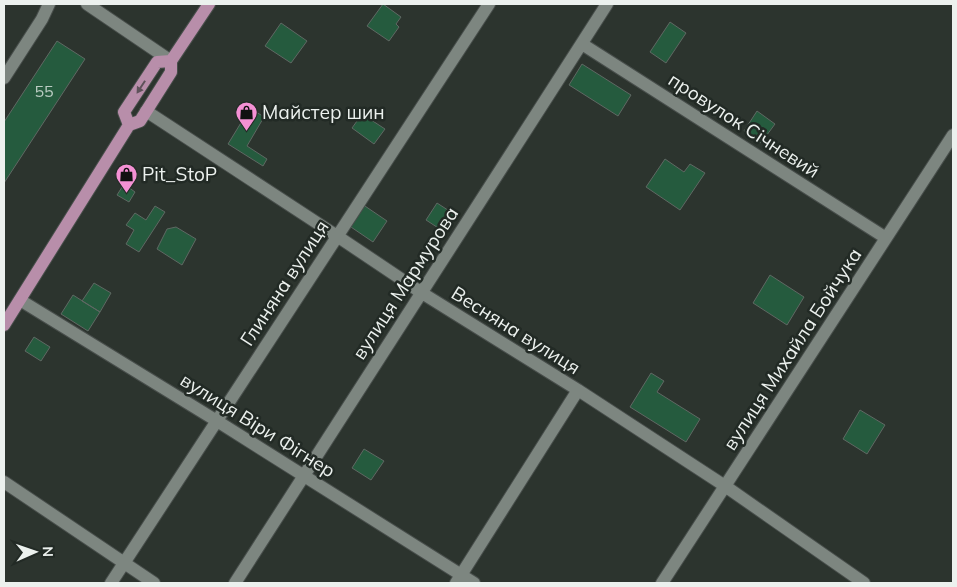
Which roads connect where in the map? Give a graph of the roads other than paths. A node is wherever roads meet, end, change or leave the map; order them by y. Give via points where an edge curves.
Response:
1 (49, 4) edge
2 (86, 4) edge
3 (209, 4) edge
4 (489, 4) edge
5 (607, 4) edge
6 (582, 44) junction
7 (171, 61) junction
8 (4, 78) edge
9 (146, 111) junction
10 (129, 125) junction
11 (953, 134) edge
12 (338, 236) junction
13 (886, 238) junction
14 (422, 293) junction
15 (20, 300) junction
16 (4, 325) edge
17 (578, 390) junction
18 (217, 421) junction
19 (304, 476) junction
20 (4, 482) edge
21 (725, 486) junction
22 (125, 563) junction
23 (459, 579) edge
24 (112, 583) edge
25 (154, 583) edge
26 (235, 583) edge
27 (474, 583) edge
28 (662, 583) edge
29 (864, 583) edge

1 - 8 street
2 - 7 street
3 - 7 main road
4 - 12 street, Глиняна вулиця
5 - 6 street, вулиця Мармурова
6 - 13 street, провулок Січневий
6 - 14 street, вулиця Мармурова
7 - 9 main road via 172,72
7 -> 10 main road via 157,62 124,112
9 - 10 main road via 140,121
9 - 12 street, Весняна вулиця
10 - 15 main road
11 - 13 street, вулиця Михайла Бойчука
12 - 14 street, Весняна вулиця
12 - 18 street, Глиняна вулиця
13 - 21 street, вулиця Михайла Бойчука
14 - 17 street, Весняна вулиця
14 - 19 street, вулиця Мармурова
15 - 16 main road
15 - 18 street, вулиця Віри Фігнер
17 - 21 street, Весняна вулиця
17 - 23 street
18 - 19 street, вулиця Віри Фігнер
18 - 22 street, Глиняна вулиця
19 - 23 street, вулиця Віри Фігнер
19 - 26 street, вулиця Мармурова
20 - 22 street
21 - 28 street, вулиця Михайла Бойчука
21 - 29 street, Весняна вулиця
22 - 24 street, Глиняна вулиця
22 - 25 street
23 - 27 street, вулиця Віри Фігнер

